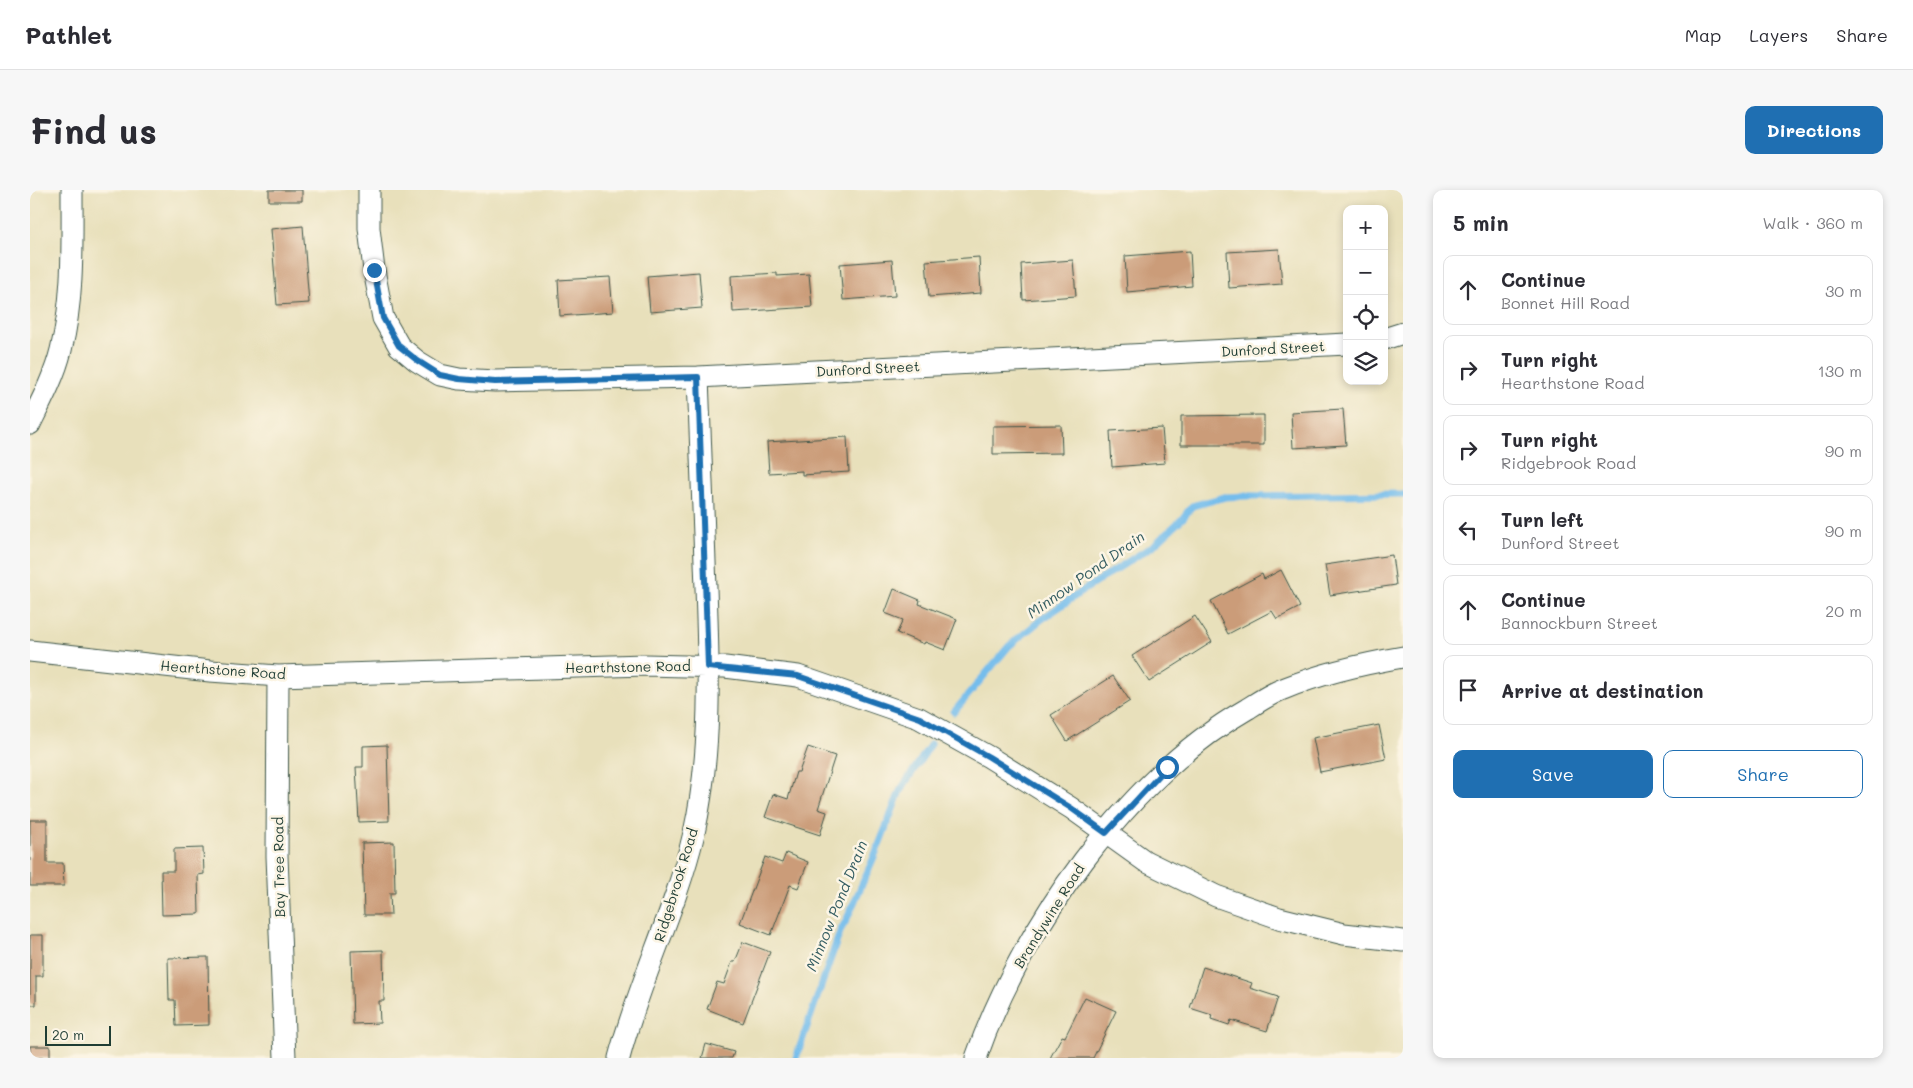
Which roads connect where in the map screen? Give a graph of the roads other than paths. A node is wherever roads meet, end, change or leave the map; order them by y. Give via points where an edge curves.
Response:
1 (72, 190) edge
2 (369, 190) edge
3 (1403, 333) edge
4 (1388, 338) edge
5 (1343, 345) edge
6 (698, 377) junction
7 (30, 424) edge
8 (30, 651) edge
9 (1403, 656) edge
10 (708, 667) junction
11 (278, 676) junction
12 (1106, 833) junction
13 (1403, 941) edge
14 (284, 1058) edge
15 (619, 1058) edge
16 (976, 1058) edge

1 - 7 street via 72,250 61,350
2 - 6 street, Dunford Street via 369,228 383,318 399,346 440,375 495,382
3 - 4 street
5 - 6 street, Dunford Street
6 - 10 street, Ridgebrook Road
8 - 11 street, Hearthstone Road
9 - 12 street, Brandywine Road via 1350,666 1281,689 1223,723 1167,767
10 - 11 street, Hearthstone Road via 645,665
10 - 12 street, Hearthstone Road via 798,676 920,718 989,757
10 - 15 street, Ridgebrook Road via 705,767 694,832
11 - 14 street, Bay Tree Road via 277,856
12 - 13 street, Hearthstone Road via 1144,860 1216,896 1279,918 1344,934
12 - 16 street, Brandywine Road via 1023,953 988,1025

